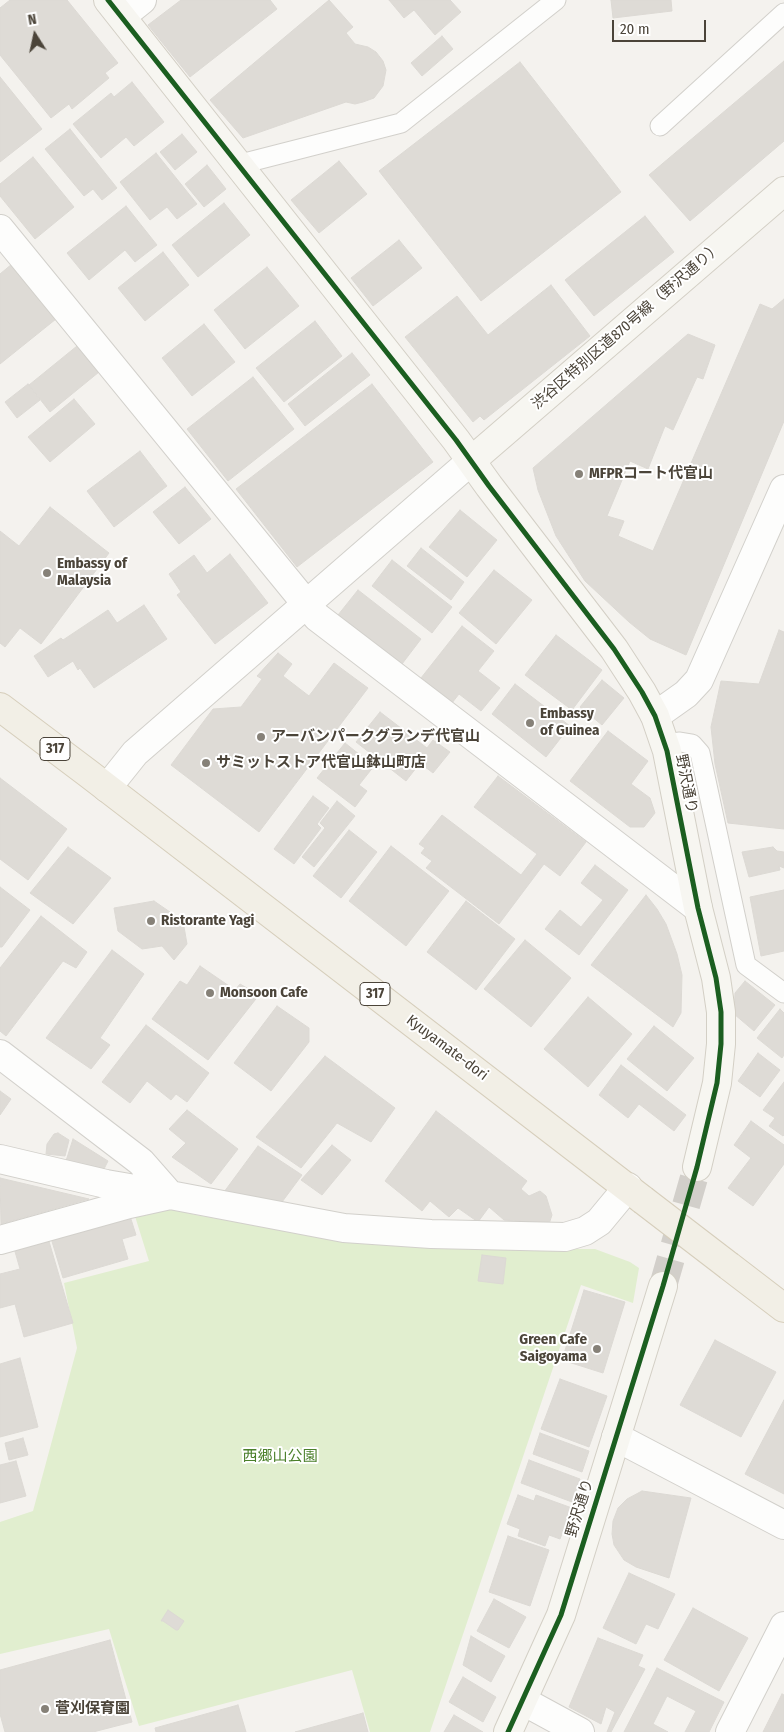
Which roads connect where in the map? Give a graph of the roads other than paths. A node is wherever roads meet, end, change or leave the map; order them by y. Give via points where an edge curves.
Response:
1 (556, 0) edge
2 (124, 5) edge
3 (784, 13) edge
4 (660, 126) dead end
5 (237, 165) junction
6 (784, 191) edge
7 (0, 228) edge
8 (471, 461) junction
9 (783, 492) edge
10 (307, 603) junction
11 (1, 710) edge
12 (655, 716) junction
13 (664, 744) junction
14 (107, 788) junction
15 (698, 908) junction
16 (784, 993) edge
17 (0, 1054) edge
18 (0, 1159) edge
19 (697, 1167) tunnel mouth
20 (635, 1193) junction
21 (170, 1195) junction
22 (0, 1240) edge
23 (663, 1286) tunnel mouth
24 (784, 1308) edge
25 (616, 1437) junction
26 (784, 1525) edge
27 (784, 1626) edge
28 (523, 1701) junction
29 (508, 1732) edge
30 (580, 1732) edge
31 (730, 1732) edge

1 - 5 lane via 401,123
2 - 5 street, 野沢通り
3 - 4 lane
5 - 8 street, 野沢通り
6 - 8 street, 渋谷区特別区道870号線（野沢通り）
7 - 10 street
8 - 10 street
8 - 12 street, 野沢通り via 614,649
9 - 12 street via 699,680 686,694
10 - 14 street via 135,753
10 - 15 street via 317,617
11 - 14 main road, 317
12 - 13 street, 野沢通り
13 - 15 street, 野沢通り
13 - 16 lane via 692,744 700,753 746,965
14 - 20 main road, Kyuyamate-dori / 317
15 - 19 street, 野沢通り via 716,978 722,1044 717,1083
17 - 21 street via 141,1162
18 - 21 street
20 - 21 street via 585,1231 565,1237 344,1228
20 - 24 main road, 317, bridge
21 - 22 street
23 - 25 street, 野沢通り
25 - 26 street
25 - 28 street, 野沢通り via 561,1615
27 - 31 street
28 - 29 street, 野沢通り
28 - 30 street

